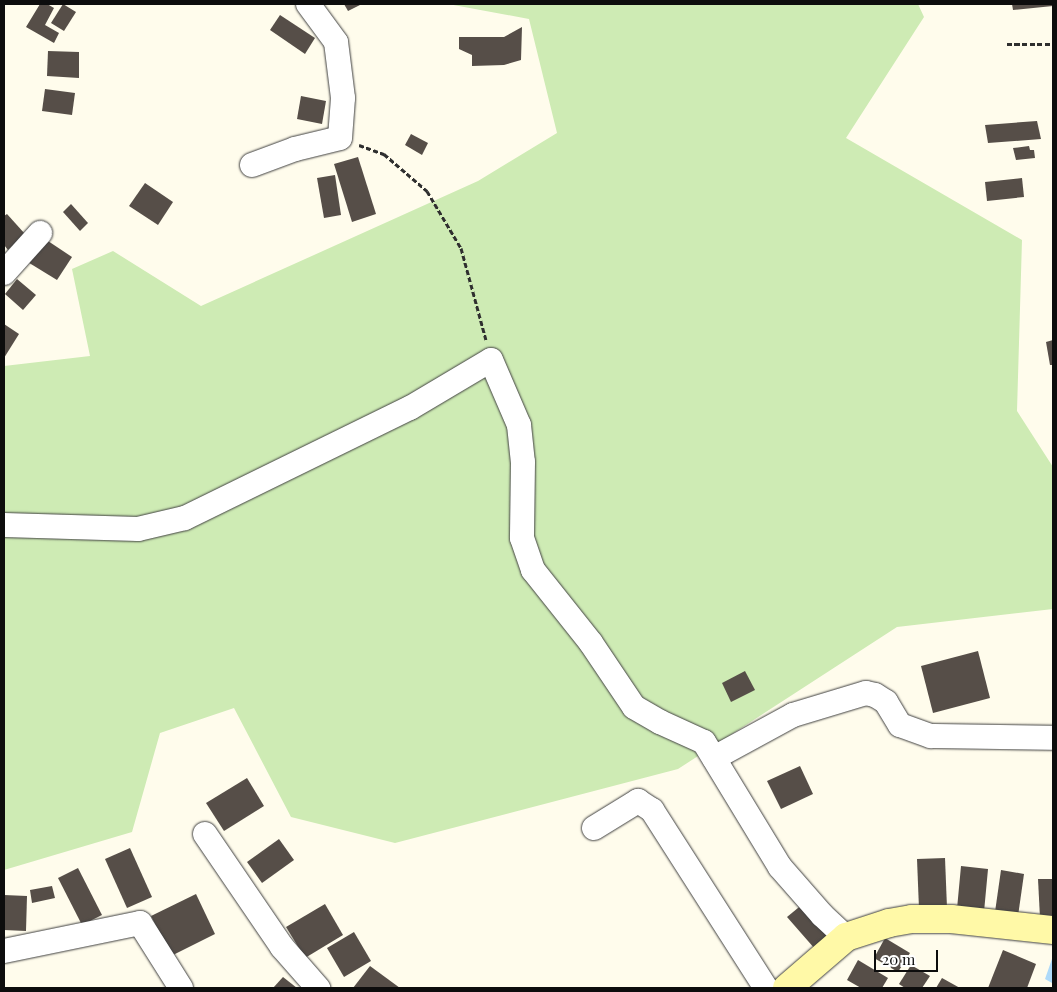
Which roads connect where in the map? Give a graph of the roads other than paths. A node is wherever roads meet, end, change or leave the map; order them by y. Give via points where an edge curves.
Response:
1 (308, 4) edge
2 (252, 165) dead end
3 (40, 233) dead end
4 (4, 273) edge
5 (4, 525) edge
6 (1053, 738) edge
7 (714, 758) junction
8 (594, 828) dead end
9 (205, 834) dead end
10 (1053, 930) edge
11 (846, 937) junction
12 (4, 951) edge
13 (181, 988) edge
14 (318, 988) edge
15 (766, 988) edge
16 (786, 988) edge

1 - 2 street via 336,42 343,98 340,138
3 - 4 street
5 - 7 street via 138,528 185,518 410,408 491,360 519,425 523,462 522,538 534,570 591,643 634,707 704,742
6 - 7 street via 930,736 900,725 886,702 866,693 793,715
7 - 11 street via 780,868
8 - 15 street via 638,801 652,810
9 - 14 street via 282,947
10 - 11 street via 951,919 912,919 862,930
11 - 16 street
12 - 13 street via 140,923

